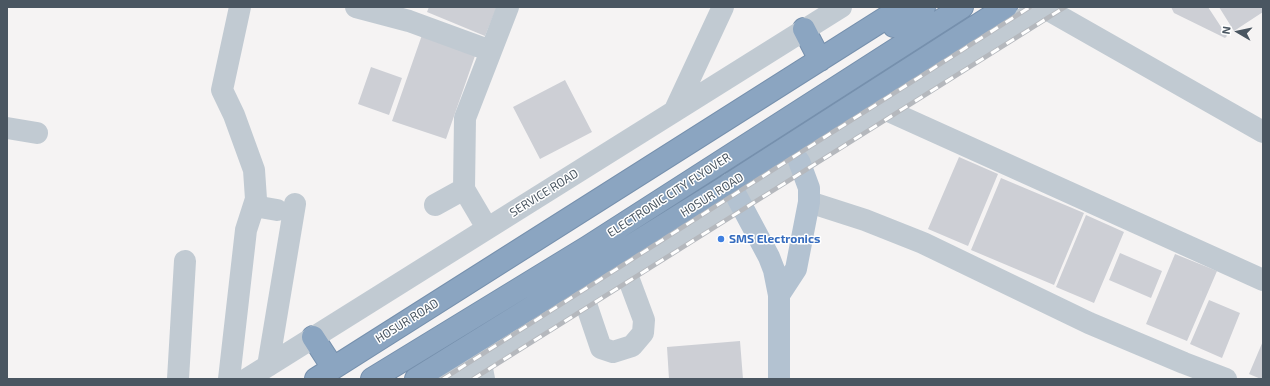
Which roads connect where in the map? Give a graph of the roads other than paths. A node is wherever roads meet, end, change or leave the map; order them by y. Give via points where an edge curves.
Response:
1 (240, 7) edge
2 (356, 7) edge
3 (508, 7) edge
4 (723, 7) edge
5 (840, 7) edge
6 (903, 7) edge
7 (924, 7) edge
8 (962, 7) edge
9 (1006, 7) edge
10 (1042, 7) edge
11 (412, 14) edge
12 (804, 30) junction
13 (491, 51) junction
14 (820, 60) junction
15 (882, 108) junction
16 (675, 110) junction
17 (7, 128) edge
18 (1263, 132) edge
19 (37, 133) dead end
20 (799, 161) junction
21 (464, 189) junction
22 (733, 191) junction
23 (809, 202) junction
24 (254, 206) junction
25 (435, 206) dead end
26 (487, 228) junction
27 (185, 261) dead end
28 (625, 269) junction
29 (1263, 280) edge
30 (583, 295) junction
31 (779, 295) junction
32 (313, 338) junction
33 (268, 366) junction
34 (482, 369) edge
35 (328, 375) edge
36 (178, 379) edge
37 (229, 379) edge
38 (247, 379) edge
39 (372, 379) edge
40 (416, 379) edge
41 (448, 379) edge
42 (779, 379) edge
43 (1226, 379) edge

1 - 24 street via 222,90 254,170
2 - 11 street
3 - 13 street
4 - 16 street
5 - 12 street, SERVICE ROAD
6 - 14 highway, HOSUR ROAD
7 - 35 highway, ELECTRONIC CITY FLYOVER
8 - 39 highway, ELECTRONIC CITY FLYOVER via 588,247
9 - 22 highway, HOSUR ROAD
10 - 15 street
10 - 18 street
11 - 13 street
12 - 14 highway
12 - 16 street, SERVICE ROAD
13 - 21 street via 465,118
14 - 35 highway, HOSUR ROAD
15 - 20 street
15 - 29 street
16 - 26 street, SERVICE ROAD
17 - 19 street
20 - 22 street
20 - 23 main road via 809,188
21 - 25 street
21 - 26 street
22 - 28 street
22 - 31 main road via 769,257
22 - 40 highway, HOSUR ROAD
23 - 31 main road via 796,269
23 - 43 street via 865,220 922,243 1089,323
24 - 33 street via 286,207
24 - 37 street via 246,230
26 - 32 street, SERVICE ROAD
27 - 36 street
28 - 30 street
28 - 30 street via 644,320 643,333 632,346 613,352 601,348
30 - 34 street
31 - 42 main road
32 - 33 street, SERVICE ROAD
32 - 35 highway
33 - 38 street, SERVICE ROAD
34 - 41 street

